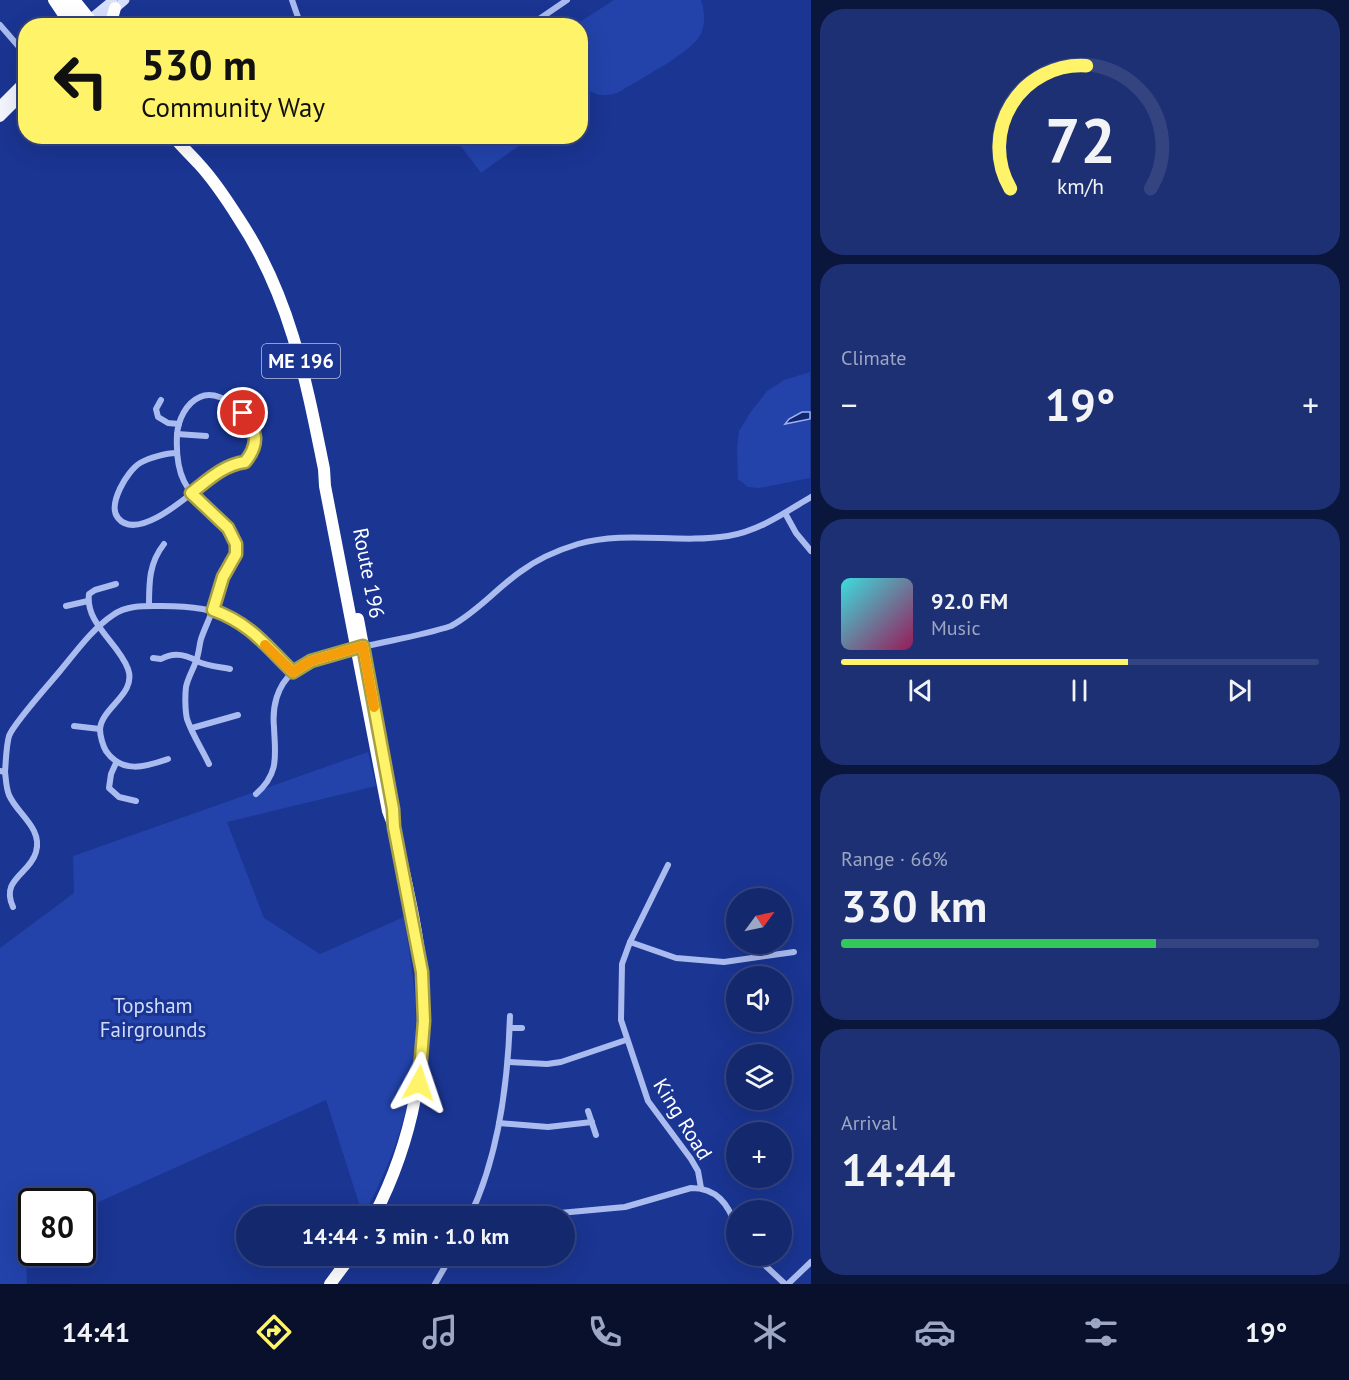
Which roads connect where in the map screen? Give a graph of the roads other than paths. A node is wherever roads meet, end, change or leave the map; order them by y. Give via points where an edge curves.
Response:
1 (54, 0) edge
2 (63, 0) edge
3 (74, 0) edge
4 (292, 0) edge
5 (567, 0) edge
6 (118, 3) edge
7 (66, 18) edge
8 (82, 18) edge
9 (85, 18) edge
10 (97, 18) edge
11 (113, 18) edge
12 (298, 18) edge
13 (541, 18) edge
14 (0, 25) edge
15 (18, 46) edge
16 (18, 89) edge
17 (18, 99) edge
18 (0, 106) edge
19 (0, 117) edge
20 (181, 144) edge
21 (188, 144) edge
22 (198, 162) junction
23 (161, 400) dead end
24 (179, 424) junction
25 (177, 435) junction
26 (206, 436) dead end
27 (176, 453) junction
28 (191, 493) junction
29 (810, 497) edge
30 (785, 513) junction
31 (165, 544) dead end
32 (810, 551) edge
33 (116, 584) dead end
34 (88, 601) junction
35 (66, 606) dead end
36 (149, 606) junction
37 (213, 610) junction
38 (99, 626) junction
39 (359, 647) junction
40 (153, 658) dead end
41 (196, 661) junction
42 (230, 669) dead end
43 (293, 672) junction
44 (238, 715) dead end
45 (74, 726) dead end
46 (192, 728) junction
47 (100, 729) junction
48 (168, 759) dead end
49 (116, 763) junction
50 (209, 764) dead end
51 (2, 771) edge
52 (256, 794) dead end
53 (136, 801) dead end
54 (668, 865) dead end
55 (13, 907) dead end
56 (630, 942) junction
57 (794, 952) dead end
58 (510, 1016) dead end
59 (510, 1028) junction
60 (522, 1028) dead end
61 (626, 1040) junction
62 (508, 1062) junction
63 (588, 1111) dead end
64 (592, 1122) junction
65 (500, 1123) junction
66 (596, 1135) dead end
67 (700, 1188) junction
68 (726, 1205) edge
69 (378, 1206) edge
70 (475, 1206) edge
71 (575, 1212) edge
72 (810, 1262) edge
73 (344, 1266) edge
74 (445, 1266) edge
75 (766, 1266) edge
76 (330, 1284) edge
77 (435, 1284) edge
78 (787, 1284) edge

1 - 7 highway
2 - 8 highway
3 - 9 highway
4 - 12 street
5 - 13 street
6 - 10 main road
6 - 11 highway
14 - 15 street
16 - 18 main road
17 - 19 main road
20 - 22 highway, Route 196 / ME 196
21 - 22 highway, Route 196 / ME 196
22 - 39 highway, Route 196 / ME 196 via 249,234 296,340 331,485
23 - 24 street via 156,409 158,417
24 - 25 street
24 - 28 street via 190,405 210,394 225,399 243,413 252,424 255,439 254,451 245,462 222,470
25 - 26 street
25 - 27 street
27 - 28 street via 182,479
27 - 28 street via 141,463 130,472 114,503 116,516 124,524 144,523
28 - 37 street via 228,528 236,544 236,554 223,577
29 - 30 street
30 - 32 street
30 - 39 street via 730,536 609,537 579,544 520,572 452,626
31 - 36 street via 156,555 149,578
33 - 34 street via 95,590
34 - 35 street
34 - 38 street
36 - 37 street
36 - 38 street via 119,611
37 - 41 street
37 - 43 street via 238,620
38 - 47 street via 129,671 128,686
38 - 51 street via 9,734
39 - 43 street via 311,661
39 - 69 highway, Route 196 / ME 196 via 419,953 424,1021 414,1107 400,1158
40 - 41 street via 169,654
41 - 42 street
41 - 46 street via 186,688 187,718
43 - 52 street via 279,692 273,710 276,752 272,774
44 - 46 street
45 - 47 street
46 - 50 street
47 - 49 street via 103,747
48 - 49 street via 146,766
49 - 53 street via 109,788 119,797
51 - 55 street via 8,793 36,836 36,852 9,888 8,899
54 - 56 street, King Road
56 - 57 street via 676,958 724,962
56 - 61 street, King Road via 622,964 621,1020
58 - 59 street
59 - 60 street
59 - 62 street
61 - 62 street via 561,1062
61 - 67 street, King Road via 648,1101 691,1159 698,1171
62 - 65 street
63 - 64 street
64 - 65 street via 548,1127
64 - 66 street
65 - 70 street
67 - 68 street
67 - 71 street via 625,1207
72 - 78 street
73 - 76 highway
74 - 77 street
75 - 78 street

